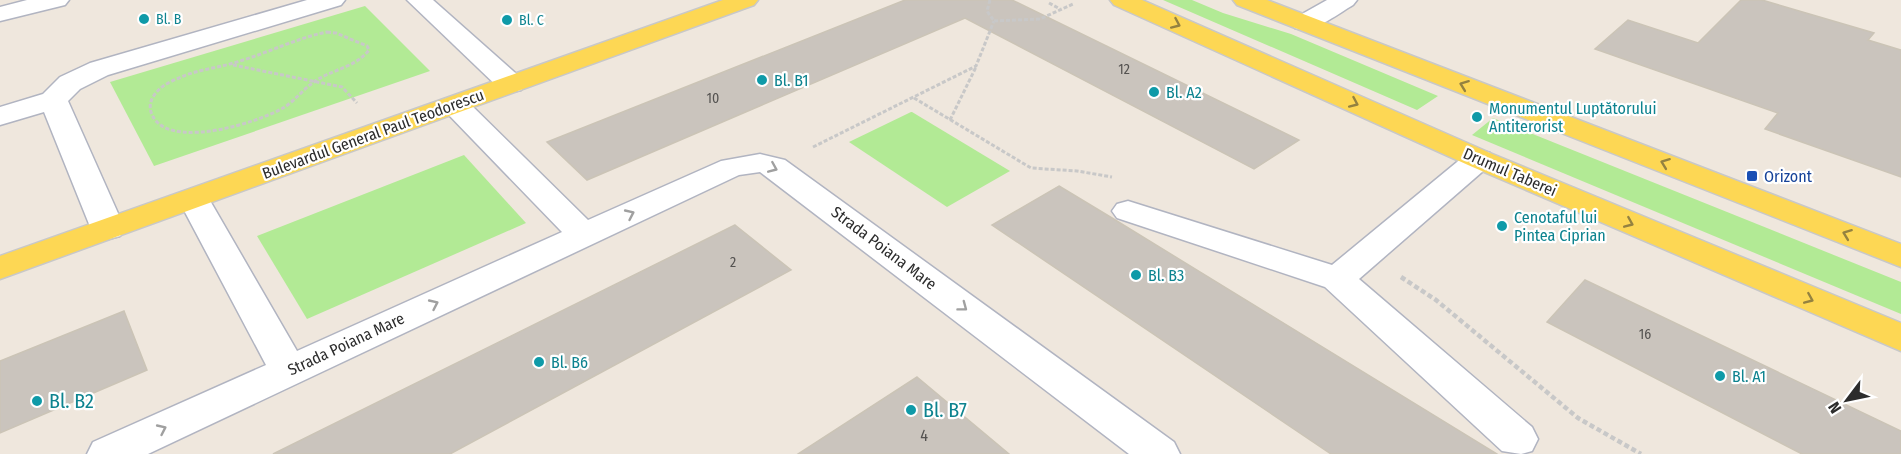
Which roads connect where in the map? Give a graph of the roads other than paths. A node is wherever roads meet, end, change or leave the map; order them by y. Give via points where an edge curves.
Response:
1 (57, 0) edge
2 (333, 0) edge
3 (419, 0) edge
4 (746, 0) edge
5 (1122, 0) edge
6 (1245, 0) edge
7 (1345, 0) edge
8 (0, 14) edge
9 (1304, 23) junction
10 (512, 84) junction
11 (53, 100) junction
12 (455, 105) junction
13 (0, 116) edge
14 (1479, 159) junction
15 (194, 198) junction
16 (1128, 211) dead end
17 (108, 229) junction
18 (584, 235) junction
19 (1901, 256) edge
20 (0, 268) edge
21 (1337, 279) junction
22 (1901, 338) edge
23 (289, 371) junction
24 (1517, 439) dead end
25 (1142, 450) edge
26 (108, 454) edge

1 - 8 street
2 - 11 street via 99,69 70,83
3 - 10 street
4 - 10 main road, Bulevardul General Paul Teodorescu
5 -> 14 main road, Drumul Taberei
6 - 9 main road
7 - 9 street
19 -> 9 main road
10 - 12 main road, Bulevardul General Paul Teodorescu
11 - 13 street
11 - 17 street
12 - 15 main road, Bulevardul General Paul Teodorescu
12 - 18 street
14 - 21 street
14 -> 22 main road, Drumul Taberei
15 - 17 main road, Bulevardul General Paul Teodorescu
15 - 23 street
16 - 21 street
17 - 20 main road, Bulevardul General Paul Teodorescu
23 -> 18 street, Strada Poiana Mare
18 -> 25 street, Strada Poiana Mare via 732,167 760,163 774,166
21 - 24 street
26 -> 23 street, Strada Poiana Mare

